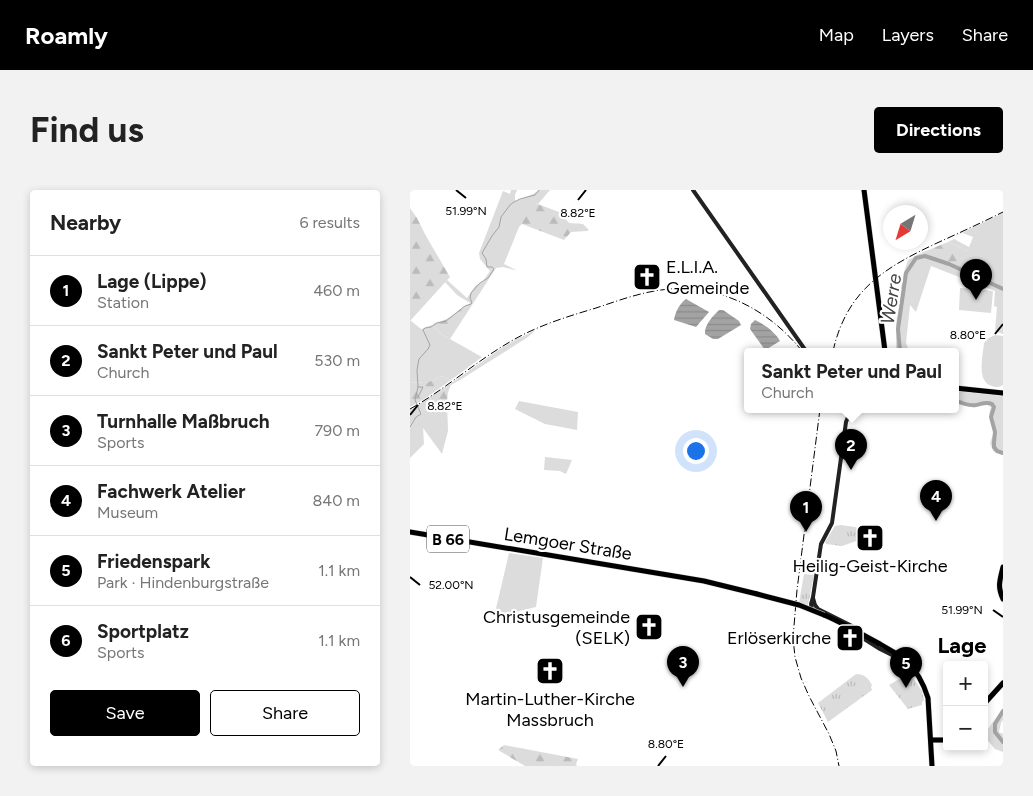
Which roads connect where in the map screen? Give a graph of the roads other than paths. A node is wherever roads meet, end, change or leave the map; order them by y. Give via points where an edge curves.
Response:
1 (692, 190) edge
2 (864, 190) edge
3 (804, 348) edge
4 (886, 348) edge
5 (959, 388) edge
6 (1003, 393) edge
7 (849, 413) edge
8 (410, 532) edge
9 (1003, 567) edge
10 (1003, 599) edge
11 (813, 600) junction
12 (856, 631) junction
13 (868, 638) junction
14 (896, 656) junction
15 (1003, 683) edge
16 (924, 687) junction
17 (988, 700) edge
18 (931, 740) junction
19 (943, 740) edge
20 (932, 766) edge

1 - 3 main road
2 - 4 main road
5 - 6 main road
7 - 11 main road via 832,523 820,546
8 - 12 main road, Lemgoer Straße / B 66, bridge via 721,585 790,602 824,614
9 - 10 main road via 999,582
11 - 13 main road via 820,610 849,624
11 - 14 main road via 813,612
12 - 13 main road, B 66
12 - 14 main road, B 66
13 - 16 main road, B 66 via 905,659
14 - 16 main road, B 66
15 - 17 main road
16 - 18 main road, B 66 via 928,698
18 - 19 main road
18 - 20 main road

